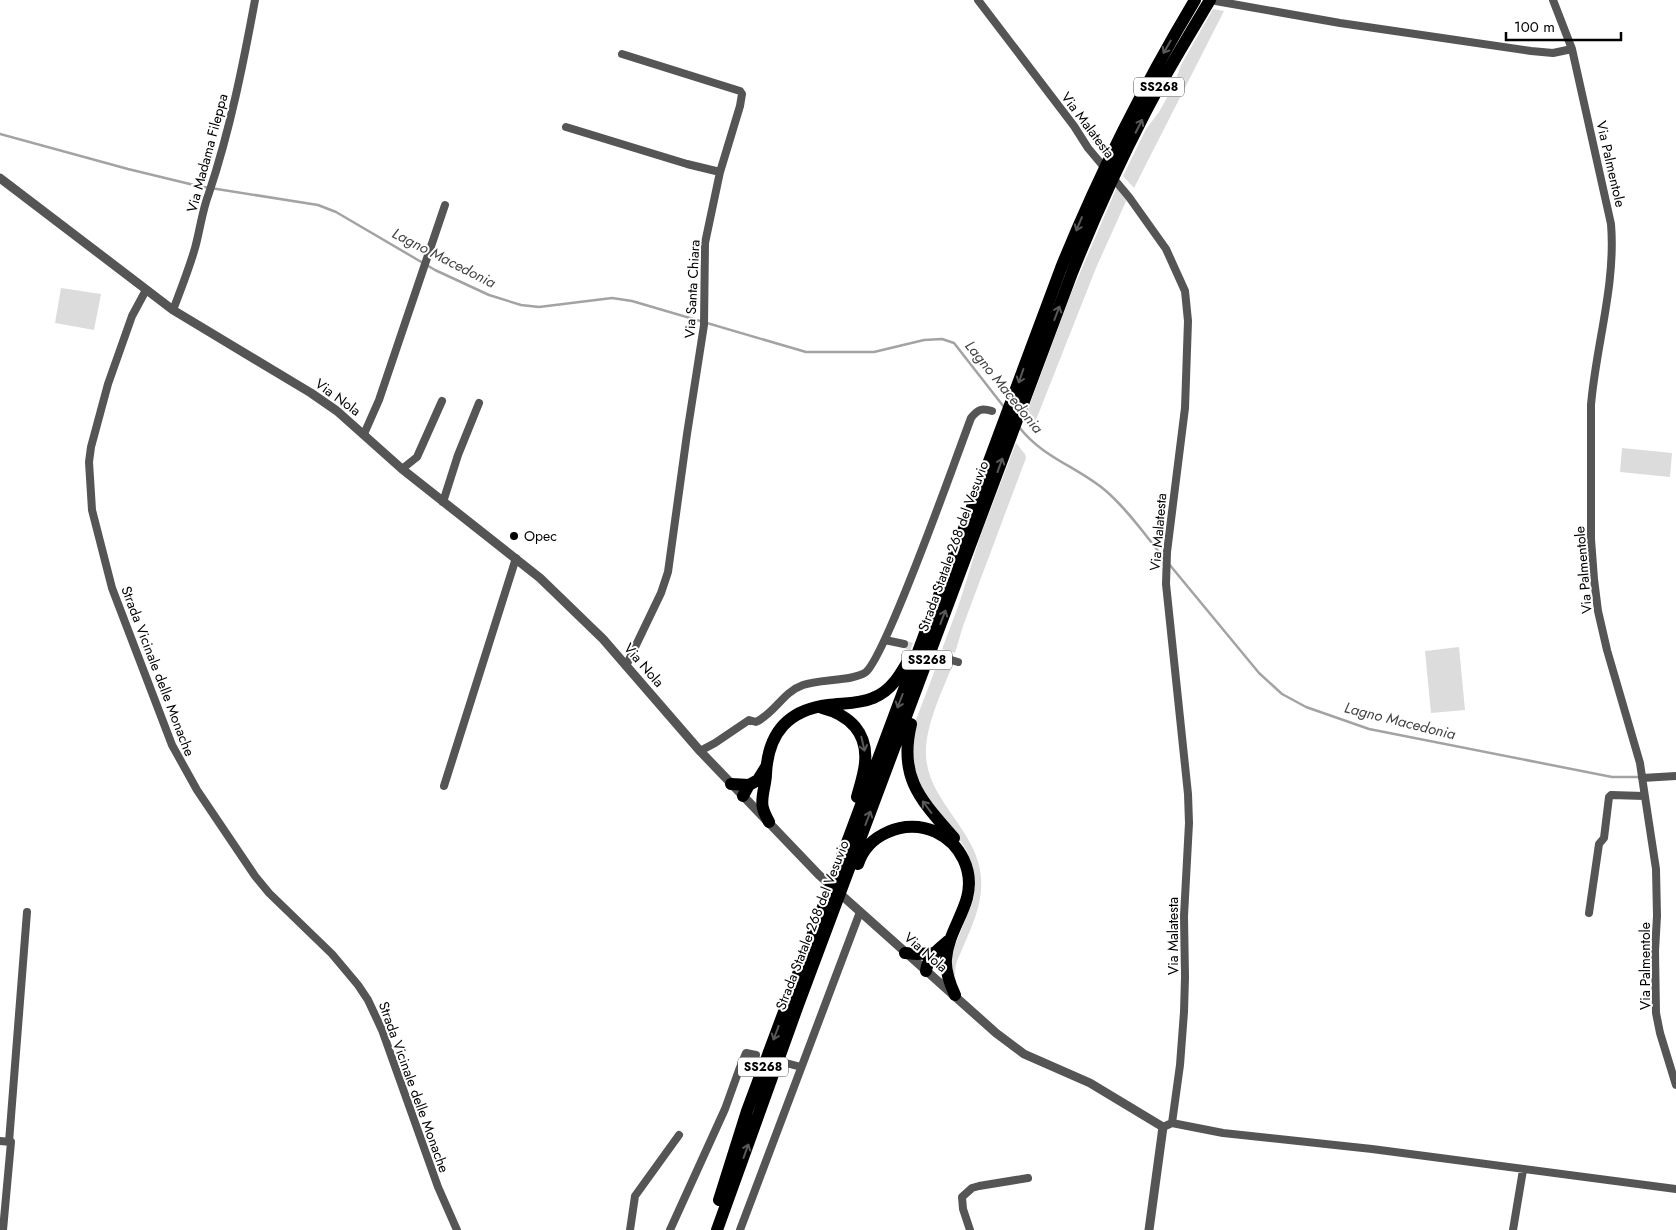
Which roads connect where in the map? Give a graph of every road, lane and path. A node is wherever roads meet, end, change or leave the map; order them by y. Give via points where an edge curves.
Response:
1 (255, 0) edge
2 (978, 0) edge
3 (1553, 0) edge
4 (1203, 3) edge
5 (1572, 49) junction
6 (622, 54) dead end
7 (566, 127) dead end
8 (720, 172) junction
9 (0, 178) edge
10 (445, 205) dead end
11 (146, 290) junction
12 (173, 310) junction
13 (442, 400) dead end
14 (479, 403) dead end
15 (1017, 403) junction
16 (992, 410) dead end
17 (364, 434) junction
18 (1005, 436) junction
19 (402, 468) junction
20 (442, 502) junction
21 (954, 557) junction
22 (516, 558) junction
23 (885, 640) junction
24 (904, 644) tunnel mouth
25 (933, 644) junction
26 (942, 656) tunnel mouth
27 (958, 662) dead end
28 (626, 666) junction
29 (815, 707) junction
30 (700, 751) junction
31 (766, 767) junction
32 (1676, 776) edge
33 (1642, 778) junction
34 (732, 784) joint
35 (444, 786) dead end
36 (764, 791) junction
37 (746, 793) junction
38 (1644, 796) junction
39 (769, 822) junction
40 (956, 845) junction
41 (841, 878) junction
42 (27, 912) dead end
43 (831, 912) junction
44 (860, 912) junction
45 (1589, 913) dead end
46 (948, 941) junction
47 (905, 952) junction
48 (934, 953) junction
49 (945, 961) junction
50 (928, 972) junction
51 (955, 995) junction
52 (756, 1055) dead end
53 (786, 1063) dead end
54 (801, 1067) junction
55 (1676, 1085) edge
56 (1167, 1125) junction
57 (679, 1135) dead end
58 (0, 1141) edge
59 (10, 1142) junction
60 (1523, 1170) junction
61 (1028, 1178) dead end
62 (1676, 1189) edge
63 (3, 1230) edge
64 (457, 1230) edge
65 (630, 1230) edge
66 (670, 1230) edge
67 (710, 1230) edge
68 (717, 1230) edge
69 (740, 1230) edge
70 (970, 1230) edge
71 (1149, 1230) edge
72 (1513, 1230) edge

1 - 12 street, Via Madama Fileppa via 227,131 195,249
2 - 56 street, Via Malatesta via 1172,257 1185,291 1188,329 1185,408 1166,584 1189,823 1184,916 1184,1012 1180,1066
3 - 5 street, Via Palmentole
4 - 5 street via 1531,51 1553,53
15 -> 4 highway, Strada Statale 268 del Vesuvio / SS268 via 1108,189
4 -> 15 highway, Strada Statale 268 del Vesuvio / SS268 via 1145,86 1098,179 1046,303
5 - 33 street, Via Palmentole via 1609,210 1612,238 1590,405 1594,579 1607,650
6 - 8 street, Via Santa Chiara via 740,91 740,106
7 - 8 street
8 - 28 street, Via Santa Chiara via 705,243 704,325 668,572
9 - 11 street, Via Nola
10 - 17 street via 379,400
11 - 12 street, Via Nola
11 - 64 street, Strada Vicinale delle Monache via 132,316 108,384 89,462 92,510 112,588 172,745 202,797 255,876 332,954 368,1000
12 - 17 street, Via Nola via 311,393
13 - 19 street via 417,457
14 - 20 street
15 - 18 highway, Strada Statale 268 del Vesuvio / SS268
16 - 23 street via 976,411 971,418
17 - 19 street, Via Nola
18 - 21 highway, Strada Statale 268 del Vesuvio / SS268
25 -> 18 highway, Strada Statale 268 del Vesuvio / SS268
19 - 20 street, Via Nola
20 - 22 street, Via Nola
21 - 29 highway, SS268 via 910,657 888,690 860,702
21 -> 41 highway, Strada Statale 268 del Vesuvio / SS268
22 - 28 street, Via Nola via 587,622
22 - 35 street
23 - 24 street
23 - 30 street via 867,671 791,690 763,718 756,722 749,720
40 -> 25 highway, SS268 via 954,838 919,796 907,759 907,740
41 -> 25 highway, Strada Statale 268 del Vesuvio / SS268
26 - 27 street
28 - 30 street, Via Nola
29 - 31 highway, SS268 via 794,714 781,726
29 -> 41 highway, SS268 via 840,714 852,722 862,737 865,749 864,770
30 - 34 street, Via Nola
31 - 36 highway, SS268
31 - 37 highway, SS268
32 - 33 street
33 - 38 street, Via Palmentole
34 - 37 highway
36 - 37 highway
36 - 39 highway, SS268 via 763,808
37 - 39 street, Via Nola
38 - 45 street via 1609,797
38 - 55 street, Via Palmentole via 1656,869 1656,1013
39 - 44 street, Via Nola
40 - 41 highway, SS268 via 934,831 917,827 895,828 867,847
40 - 46 highway, SS268 via 965,862 969,882 967,898
41 - 43 highway, SS268
41 - 43 highway, SS268
42 - 59 street
43 -> 67 highway, Strada Statale 268 del Vesuvio / SS268 via 747,1111
68 -> 43 highway, Strada Statale 268 del Vesuvio / SS268
44 - 47 street, Via Nola
44 - 54 street
46 - 48 highway, SS268
46 - 49 highway, SS268
47 - 48 highway
47 - 50 street, Via Nola
48 - 50 highway, SS268
49 - 50 highway via 938,970
49 - 51 highway, SS268
50 - 51 street, Via Nola
51 - 56 street, Via Nola via 1024,1054 1090,1083
52 - 66 street via 746,1053 725,1109
53 - 54 street
54 - 69 street
56 - 60 street
56 - 71 street
57 - 65 street via 635,1196
58 - 59 street
59 - 63 street
60 - 62 street
60 - 72 street
61 - 70 street via 979,1186 968,1191 962,1197

